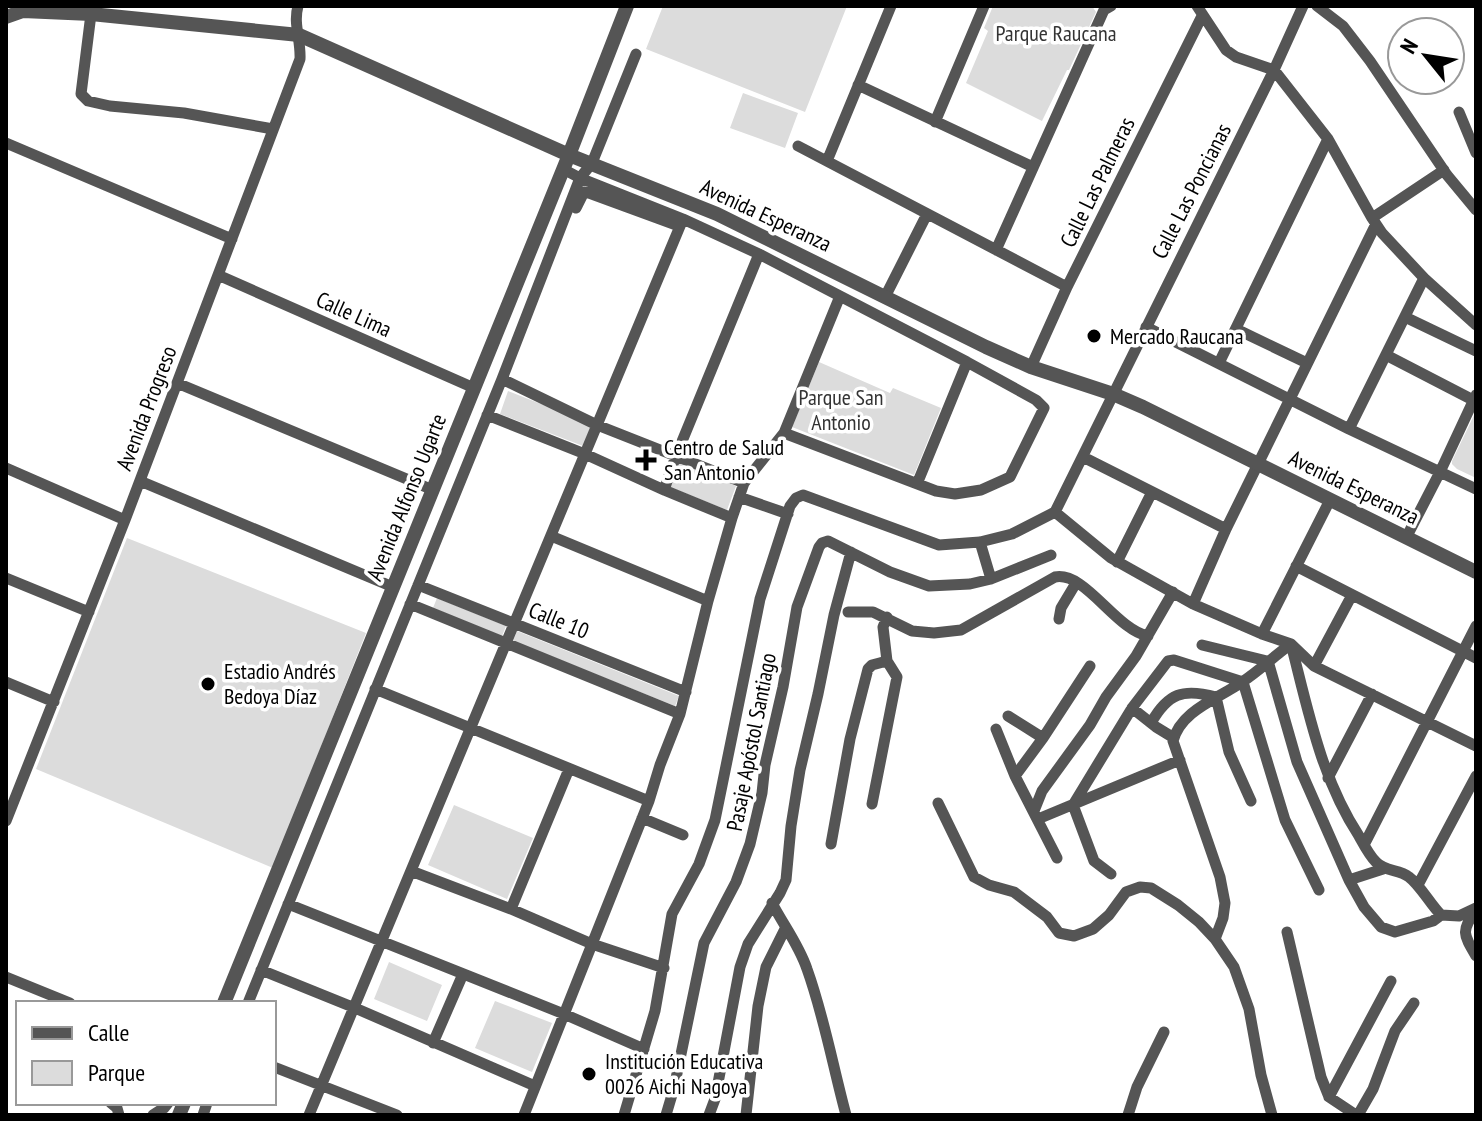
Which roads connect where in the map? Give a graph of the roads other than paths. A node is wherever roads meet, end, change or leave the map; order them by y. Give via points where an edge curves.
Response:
1 (298, 6) edge
2 (627, 6) edge
3 (891, 6) edge
4 (984, 6) edge
5 (1303, 6) edge
6 (1317, 6) edge
7 (1106, 7) edge
8 (1200, 11) edge
9 (91, 14) junction
10 (9, 16) edge
11 (299, 35) junction
12 (636, 54) dead end
13 (1274, 70) junction
14 (858, 85) junction
15 (1459, 112) dead end
16 (935, 122) junction
17 (273, 129) junction
18 (1328, 139) junction
19 (6, 143) edge
20 (798, 146) dead end
21 (1476, 153) edge
22 (827, 161) junction
23 (566, 162) junction
24 (592, 163) junction
25 (1033, 167) junction
26 (1444, 170) junction
27 (580, 178) junction
28 (1476, 210) edge
29 (927, 214) junction
30 (1374, 221) junction
31 (681, 222) junction
32 (232, 239) junction
33 (555, 242) junction
34 (996, 250) junction
35 (759, 254) junction
36 (218, 275) junction
37 (1424, 278) junction
38 (1067, 287) junction
39 (840, 296) junction
40 (885, 297) junction
41 (1405, 317) junction
42 (1476, 325) edge
43 (1146, 327) junction
44 (1236, 329) junction
45 (1476, 351) edge
46 (1386, 355) junction
47 (967, 362) junction
48 (1219, 363) junction
49 (1307, 363) junction
50 (1031, 367) junction
51 (502, 379) junction
52 (177, 383) junction
53 (474, 388) junction
54 (1113, 394) junction
55 (1475, 397) edge
56 (1290, 398) junction
57 (487, 415) junction
58 (597, 425) junction
59 (1349, 429) junction
60 (784, 433) junction
61 (585, 454) junction
62 (676, 456) junction
63 (1083, 457) junction
64 (1259, 465) junction
65 (6, 468) edge
66 (1440, 472) junction
67 (140, 481) junction
68 (744, 483) junction
69 (917, 484) junction
70 (1476, 489) edge
71 (433, 490) junction
72 (664, 490) junction
73 (1152, 492) junction
74 (739, 497) junction
75 (1330, 500) junction
76 (1055, 512) junction
77 (788, 514) junction
78 (732, 518) junction
79 (125, 520) junction
80 (1226, 529) junction
81 (551, 536) junction
82 (1406, 538) junction
83 (980, 542) junction
84 (851, 552) junction
85 (1051, 555) dead end
86 (1117, 562) junction
87 (1296, 566) junction
88 (1476, 572) edge
89 (6, 578) edge
90 (991, 579) junction
91 (1076, 583) junction
92 (418, 585) junction
93 (393, 587) junction
94 (1173, 592) junction
95 (1352, 595) junction
96 (708, 601) junction
97 (410, 604) junction
98 (1193, 604) junction
99 (89, 612) junction
100 (848, 612) dead end
101 (887, 617) junction
102 (1059, 619) dead end
103 (514, 623) junction
104 (1476, 626) edge
105 (1262, 634) junction
106 (1148, 636) junction
107 (506, 643) junction
108 (1291, 644) junction
109 (1202, 645) dead end
110 (1462, 652) junction
111 (1476, 658) edge
112 (887, 661) junction
113 (1267, 661) junction
114 (1090, 666) dead end
115 (1314, 666) junction
116 (6, 682) edge
117 (1243, 682) junction
118 (375, 689) junction
119 (686, 692) junction
120 (1372, 694) junction
121 (1216, 697) junction
122 (54, 702) junction
123 (1132, 708) junction
124 (680, 714) junction
125 (1008, 716) dead end
126 (1428, 722) junction
127 (1151, 723) junction
128 (470, 728) junction
129 (996, 729) dead end
130 (1043, 738) junction
131 (1174, 738) junction
132 (1476, 746) edge
133 (1180, 760) junction
134 (569, 769) junction
135 (1015, 776) junction
136 (1476, 776) edge
137 (1328, 778) junction
138 (11, 796) edge
139 (649, 801) junction
140 (1251, 801) dead end
141 (938, 803) dead end
142 (872, 804) dead end
143 (1073, 805) junction
144 (1036, 815) junction
145 (642, 818) junction
146 (6, 821) edge
147 (683, 835) dead end
148 (831, 844) dead end
149 (1364, 845) junction
150 (1057, 858) dead end
151 (1383, 869) junction
152 (411, 871) junction
153 (1111, 874) dead end
154 (1349, 880) junction
155 (1418, 885) junction
156 (1319, 890) dead end
157 (772, 903) junction
158 (288, 904) junction
159 (511, 909) junction
160 (1476, 909) edge
161 (1441, 915) junction
162 (785, 929) junction
163 (1287, 932) dead end
164 (1215, 939) junction
165 (381, 942) junction
166 (592, 944) junction
167 (1476, 956) edge
168 (664, 968) junction
169 (261, 970) junction
170 (463, 974) junction
171 (6, 977) edge
172 (1391, 981) dead end
173 (65, 1001) edge
174 (225, 1001) edge
175 (249, 1001) edge
176 (1414, 1003) dead end
177 (355, 1008) junction
178 (564, 1014) junction
179 (1164, 1032) dead end
180 (433, 1043) junction
181 (644, 1049) junction
182 (276, 1068) edge
183 (321, 1085) junction
184 (535, 1086) junction
185 (1329, 1097) junction
186 (309, 1115) edge
187 (397, 1115) edge
188 (524, 1115) edge
189 (624, 1115) edge
190 (666, 1115) edge
191 (709, 1115) edge
192 (746, 1115) edge
193 (846, 1115) edge
194 (1128, 1115) edge
195 (1272, 1115) edge
196 (1357, 1115) edge

1 - 11 street, Avenida Progreso
2 - 23 street, Avenida Alfonso Ugarte
3 - 14 street
4 - 16 street
5 - 13 street, Calle Las Poncianas
6 - 26 street via 1343,26
7 - 25 street
8 - 13 street via 1230,53
8 - 38 street, Calle Las Palmeras
9 - 10 street, Avenida Esperanza via 23,11
9 - 11 street, Avenida Esperanza
9 - 17 street via 81,94 88,101
11 - 17 street, Avenida Progreso via 300,59
11 - 23 street, Avenida Esperanza
12 - 24 street, Avenida Alfonso Ugarte
13 - 18 street
13 - 43 street, Calle Las Poncianas
14 - 16 street
14 - 22 street
15 - 21 street
16 - 25 street
17 - 32 street, Avenida Progreso
18 - 30 street
18 - 44 street
19 - 32 street
20 - 22 street
22 - 29 street
23 - 24 street, Avenida Esperanza
23 - 27 street
23 - 53 street, Avenida Alfonso Ugarte
24 - 27 street, Avenida Alfonso Ugarte
24 - 40 street, Avenida Esperanza via 717,214
25 - 34 street
26 - 28 street
26 - 30 street
27 - 31 street
27 - 33 street, Avenida Alfonso Ugarte
29 - 34 street
29 - 40 street
30 - 37 street
30 - 49 street
31 - 33 street via 584,192
31 - 35 street
31 - 58 street
32 - 36 street, Avenida Progreso
33 - 51 street, Avenida Alfonso Ugarte
34 - 38 street
35 - 39 street
35 - 62 street
36 - 52 street, Avenida Progreso
36 - 53 street, Calle Lima
37 - 41 street
37 - 42 street
38 - 50 street, Calle Las Palmeras
39 - 47 street
39 - 60 street
40 - 50 street, Avenida Esperanza
41 - 45 street
41 - 46 street
43 - 48 street
43 - 54 street, Calle Las Poncianas
44 - 48 street
44 - 49 street
46 - 55 street
46 - 59 street
47 - 69 street
47 - 69 street via 1044,408 1010,477 955,494
48 - 56 street
49 - 56 street
50 - 54 street, Avenida Esperanza
51 - 57 street, Avenida Alfonso Ugarte
51 - 58 street
52 - 67 street, Avenida Progreso
52 - 71 street
53 - 71 street, Avenida Alfonso Ugarte
54 - 63 street, Calle Las Poncianas
54 - 64 street, Avenida Esperanza
55 - 66 street
56 - 59 street
56 - 64 street
57 - 61 street
57 - 92 street, Avenida Alfonso Ugarte
58 - 61 street
58 - 62 street
59 - 66 street
60 - 68 street
60 - 69 street
61 - 72 street
61 - 81 street
62 - 68 street
62 - 72 street
63 - 73 street
63 - 76 street, Calle Las Poncianas
64 - 75 street, Avenida Esperanza
64 - 80 street
65 - 79 street
66 - 70 street
66 - 82 street
67 - 79 street, Avenida Progreso
67 - 93 street
68 - 74 street
71 - 93 street, Avenida Alfonso Ugarte
72 - 78 street
73 - 80 street
73 - 86 street
74 - 77 street
74 - 78 street
75 - 82 street, Avenida Esperanza
75 - 87 street
76 - 83 street via 1012,534
76 - 86 street
77 - 83 street via 803,495 939,545
77 - 168 street via 760,599 715,820 672,914
78 - 96 street
79 - 99 street, Avenida Progreso
80 - 98 street
81 - 96 street
81 - 103 street
82 - 88 street, Avenida Esperanza
83 - 90 street
84 - 90 street via 929,586
84 - 157 street via 800,770 786,880
84 - 190 street, Pasaje Apóstol Santiago via 822,543 797,607 750,844 704,943
85 - 90 street
86 - 94 street
87 - 95 street
87 - 105 street
89 - 99 street
91 - 101 street via 1055,577 961,630 912,631
91 - 102 street
91 - 106 street via 1125,626
92 - 97 street, Avenida Alfonso Ugarte
92 - 103 street, Calle 10
93 - 174 street, Avenida Alfonso Ugarte
94 - 98 street
94 - 106 street
95 - 110 street
95 - 115 street
96 - 119 street
97 - 107 street
97 - 118 street, Avenida Alfonso Ugarte
98 - 105 street
99 - 122 street, Avenida Progreso
100 - 101 street
101 - 112 street
103 - 107 street
103 - 119 street, Calle 10
104 - 110 street
105 - 108 street
106 - 144 street via 1042,791
107 - 124 street
107 - 128 street
108 - 113 street
108 - 115 street
108 - 137 street
109 - 113 street
110 - 111 street
110 - 126 street
112 - 142 street via 897,677
112 - 148 street via 868,669
113 - 117 street
113 - 154 street via 1297,762
114 - 130 street
115 - 120 street
116 - 122 street
117 - 121 street
117 - 123 street via 1172,660
117 - 156 street via 1285,820
118 - 128 street
118 - 158 street, Avenida Alfonso Ugarte
119 - 124 street
120 - 126 street
120 - 137 street
121 - 127 street via 1188,692 1174,696
121 - 131 street via 1188,716
121 - 140 street via 1229,752
122 - 138 street, Avenida Progreso
123 - 127 street
123 - 143 street
124 - 139 street
125 - 130 street
126 - 132 street
126 - 149 street
127 - 131 street
128 - 134 street
128 - 152 street
129 - 135 street
130 - 135 street
131 - 133 street
133 - 143 street
133 - 164 street via 1220,877 1225,903
134 - 139 street
134 - 159 street
135 - 144 street
136 - 155 street
137 - 149 street
138 - 146 street, Avenida Progreso
139 - 145 street
141 - 164 street via 974,877 1014,892 1059,933 1074,936 1093,929 1126,892 1140,887 1178,905
143 - 144 street
143 - 153 street via 1094,861
144 - 150 street
145 - 147 street
145 - 166 street
149 - 151 street
151 - 154 street
151 - 155 street via 1408,876
152 - 159 street
152 - 165 street
154 - 161 street via 1381,927 1395,932
155 - 161 street
157 - 162 street
157 - 191 street via 740,967
158 - 165 street
158 - 169 street, Avenida Alfonso Ugarte
159 - 166 street
160 - 161 street via 1459,916
160 - 167 street via 1464,933
162 - 192 street via 766,967
162 - 193 street via 807,968
163 - 185 street
164 - 195 street via 1234,967 1249,1009
165 - 170 street
165 - 177 street
166 - 168 street
166 - 178 street
168 - 181 street
169 - 175 street, Avenida Alfonso Ugarte
169 - 177 street
170 - 178 street
170 - 180 street
171 - 173 street
172 - 185 street
176 - 196 street via 1395,1031
177 - 180 street
177 - 183 street
178 - 181 street
178 - 184 street
179 - 194 street
180 - 184 street
181 - 189 street
182 - 183 street
183 - 186 street
183 - 187 street
184 - 188 street
185 - 196 street

